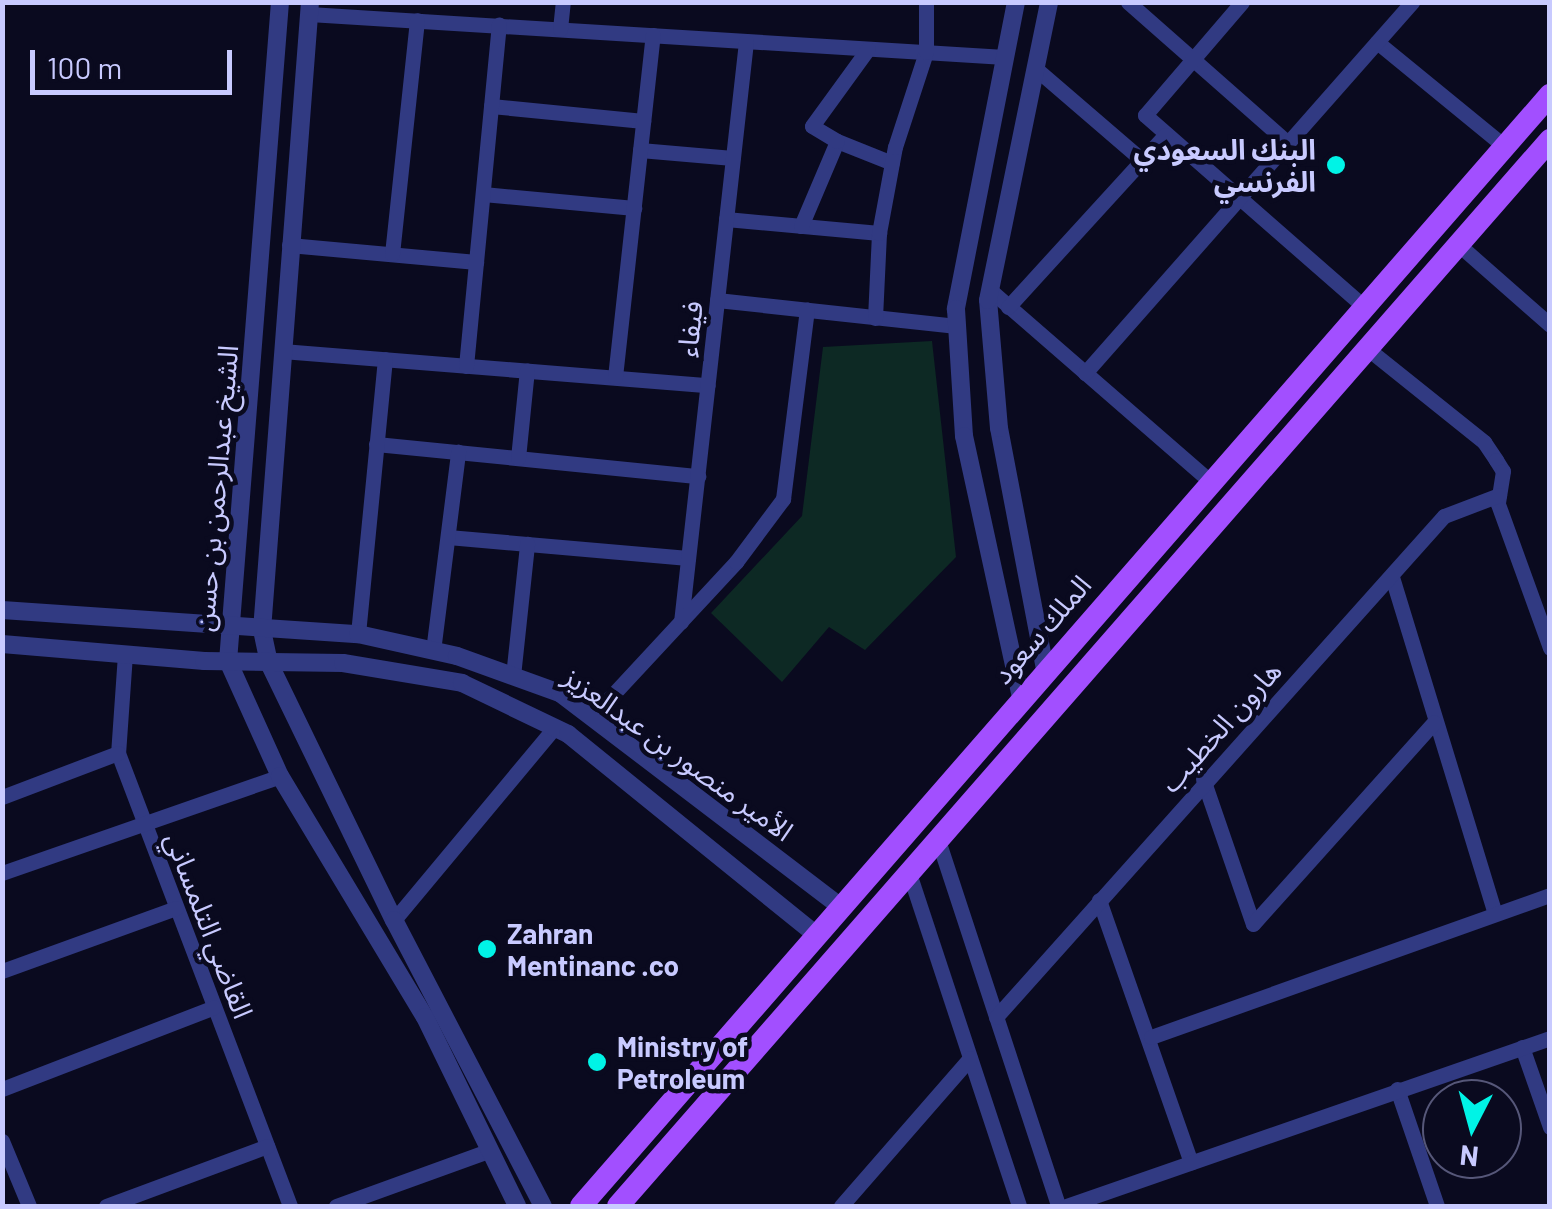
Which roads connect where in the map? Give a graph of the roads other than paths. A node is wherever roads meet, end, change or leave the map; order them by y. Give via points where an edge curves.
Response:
1 (280, 2) edge
2 (563, 2) edge
3 (926, 2) edge
4 (1016, 2) edge
5 (1049, 2) edge
6 (1128, 2) edge
7 (1242, 2) edge
8 (1412, 2) edge
9 (310, 8) edge
10 (416, 20) junction
11 (499, 25) junction
12 (560, 30) junction
13 (653, 35) junction
14 (746, 42) junction
15 (1377, 42) junction
16 (868, 49) junction
17 (926, 52) junction
18 (1006, 56) junction
19 (1193, 59) junction
20 (1036, 68) junction
21 (1550, 94) edge
22 (492, 106) junction
23 (643, 121) junction
24 (1166, 135) junction
25 (1550, 140) edge
26 (837, 141) junction
27 (1288, 142) junction
28 (1504, 146) junction
29 (640, 150) junction
30 (268, 156) junction
31 (297, 157) junction
32 (733, 158) junction
33 (1142, 160) junction
34 (892, 163) junction
35 (986, 164) junction
36 (1014, 171) junction
37 (483, 194) junction
38 (1240, 198) junction
39 (634, 208) junction
40 (726, 219) junction
41 (801, 226) junction
42 (878, 234) junction
43 (289, 245) junction
44 (1458, 245) junction
45 (392, 254) junction
46 (476, 262) junction
47 (990, 290) junction
48 (718, 300) junction
49 (1364, 306) junction
50 (1008, 307) junction
51 (806, 310) junction
52 (875, 318) junction
53 (1550, 325) edge
54 (958, 326) junction
55 (1368, 349) junction
56 (282, 352) junction
57 (385, 359) junction
58 (466, 366) junction
59 (527, 370) junction
60 (1085, 373) junction
61 (615, 378) junction
62 (708, 385) junction
63 (376, 444) junction
64 (458, 452) junction
65 (518, 458) junction
66 (698, 476) junction
67 (1210, 481) junction
68 (1499, 496) junction
69 (448, 537) junction
70 (526, 544) junction
71 (688, 558) junction
72 (1392, 577) junction
73 (2, 610) edge
74 (1034, 614) junction
75 (681, 622) junction
76 (1006, 622) junction
77 (232, 627) junction
78 (262, 630) junction
79 (358, 634) junction
80 (1548, 642) edge
81 (2, 644) edge
82 (433, 651) junction
83 (125, 654) junction
84 (228, 662) junction
85 (269, 663) junction
86 (1045, 669) junction
87 (513, 676) junction
88 (1021, 697) junction
89 (592, 717) junction
90 (1434, 722) junction
91 (554, 728) junction
92 (118, 753) junction
93 (280, 776) junction
94 (1203, 779) junction
95 (2, 797) edge
96 (144, 824) junction
97 (939, 843) junction
98 (2, 874) edge
99 (910, 876) junction
100 (1550, 895) edge
101 (1099, 900) junction
102 (838, 906) junction
103 (176, 908) junction
104 (1495, 914) junction
105 (394, 920) junction
106 (814, 933) junction
107 (2, 971) edge
108 (214, 1007) junction
109 (996, 1017) junction
110 (1152, 1037) junction
111 (1550, 1038) edge
112 (1522, 1047) junction
113 (970, 1058) junction
114 (1397, 1088) junction
115 (2, 1089) edge
116 (1550, 1127) edge
117 (2, 1141) edge
118 (267, 1146) junction
119 (488, 1151) junction
120 (1191, 1162) junction
121 (360, 1202) edge
122 (30, 1206) edge
123 (106, 1206) edge
124 (290, 1206) edge
125 (336, 1206) edge
126 (517, 1206) edge
127 (543, 1206) edge
128 (581, 1206) edge
129 (618, 1206) edge
130 (841, 1206) edge
131 (1019, 1206) edge
132 (1062, 1206) edge
133 (1437, 1206) edge

1 - 30 street, الشيخ عبدالرحمن بن حسن
2 - 12 street
3 - 17 street
4 - 18 street
5 - 20 street
6 - 19 street
7 - 19 street
8 - 15 street
9 - 10 street
9 - 31 street, الشيخ عبدالرحمن بن حسن
10 - 11 street
10 - 45 street
11 - 12 street
11 - 22 street
12 - 13 street
13 - 14 street
13 - 23 street
14 - 16 street
14 - 32 street, فيفاء
15 - 27 street
15 - 28 street
16 - 17 street
16 - 26 street via 812,126
17 - 18 street
17 - 34 street
18 - 35 street
19 - 24 street via 1144,115
19 - 27 street
20 - 33 street
20 - 36 street
21 - 28 main road, الملك سعود
22 - 23 street
22 - 37 street
23 - 29 street
24 - 33 street
24 - 38 street
25 - 44 main road
26 - 34 street
26 - 41 street
27 - 38 street
28 - 49 main road, الملك سعود
29 - 32 street
29 - 39 street
30 - 31 street
30 - 77 street, الشيخ عبدالرحمن بن حسن
31 - 43 street, الشيخ عبدالرحمن بن حسن
32 - 40 street, فيفاء
33 - 50 street
34 - 42 street
35 - 36 street
35 - 54 street
36 - 47 street
37 - 39 street
37 - 46 street
38 - 49 street
38 - 60 street
39 - 61 street
40 - 41 street
40 - 48 street, فيفاء
41 - 42 street
42 - 52 street
43 - 45 street
43 - 56 street, الشيخ عبدالرحمن بن حسن
44 - 53 street
44 - 55 main road
45 - 46 street
46 - 58 street
47 - 50 street
47 - 74 street via 999,428
48 - 51 street
48 - 62 street, فيفاء
49 - 67 main road, الملك سعود
50 - 60 street
51 - 52 street
51 - 75 street via 783,499
52 - 54 street
54 - 76 street via 964,436
55 - 68 street via 1484,442 1503,471
55 - 97 main road
56 - 57 street
56 - 78 street, الشيخ عبدالرحمن بن حسن
57 - 58 street
57 - 63 street
58 - 59 street
59 - 61 street
59 - 65 street
60 - 67 street
61 - 62 street
62 - 66 street, فيفاء
63 - 64 street
63 - 79 street
64 - 65 street
64 - 69 street
65 - 66 street
66 - 71 street, فيفاء
67 - 86 main road, الملك سعود
68 - 72 street, هارون الخطيب via 1444,516
68 - 80 street
69 - 70 street
69 - 82 street
70 - 71 street
70 - 87 street
71 - 75 street, فيفاء
72 - 90 street
72 - 94 street, هارون الخطيب
73 - 77 street, الأمير منصور بن عبدالعزيز
74 - 76 street via 1021,629
74 - 86 street
75 - 89 street
76 - 88 street
77 - 78 street, الأمير منصور بن عبدالعزيز
77 - 84 street, الشيخ عبدالرحمن بن حسن
78 - 79 street, الأمير منصور بن عبدالعزيز
78 - 85 street, الشيخ عبدالرحمن بن حسن
79 - 82 street, الأمير منصور بن عبدالعزيز
81 - 83 street, الأمير منصور بن عبدالعزيز
82 - 87 street, الأمير منصور بن عبدالعزيز
83 - 84 street, الأمير منصور بن عبدالعزيز
83 - 92 street, القاضي التلمساني
84 - 85 street, الأمير منصور بن عبدالعزيز
84 - 93 street, الشيخ عبدالرحمن بن حسن
85 - 91 street, الأمير منصور بن عبدالعزيز via 343,663 462,683
85 - 105 street, الشيخ عبدالرحمن بن حسن
86 - 88 main road, الملك سعود
87 - 89 street, الأمير منصور بن عبدالعزيز via 560,693
88 - 102 main road, الملك سعود
89 - 102 street, الأمير منصور بن عبدالعزيز
90 - 94 street via 1253,924
90 - 104 street
91 - 105 street
91 - 106 street, الأمير منصور بن عبدالعزيز
92 - 95 street
92 - 96 street, القاضي التلمساني
93 - 96 street
93 - 119 street, الشيخ عبدالرحمن بن حسن via 425,1017
94 - 101 street, هارون الخطيب
96 - 98 street
96 - 103 street, القاضي التلمساني
97 - 99 main road
97 - 109 street
99 - 113 street
99 - 129 main road
100 - 104 street
101 - 109 street, هارون الخطيب
101 - 110 street
102 - 106 main road, الملك سعود
103 - 107 street
103 - 108 street, القاضي التلمساني
104 - 110 street
105 - 127 street, الشيخ عبدالرحمن بن حسن
106 - 128 main road, الملك سعود
108 - 115 street
108 - 118 street, القاضي التلمساني
109 - 132 street
110 - 120 street
111 - 112 street
112 - 114 street
112 - 116 street
113 - 130 street
113 - 131 street
114 - 120 street
114 - 133 street
117 - 122 street
118 - 123 street
118 - 124 street, القاضي التلمساني
119 - 121 street
119 - 126 street, الشيخ عبدالرحمن بن حسن
120 - 132 street
121 - 125 street

